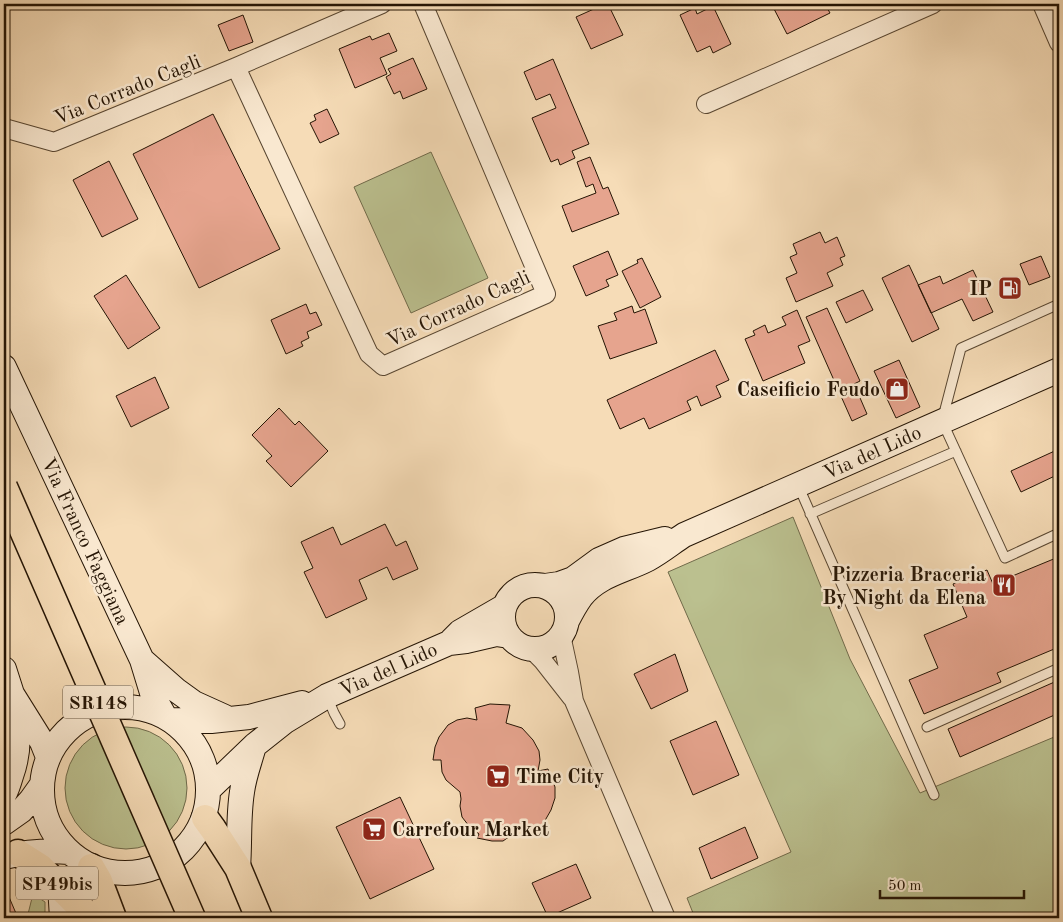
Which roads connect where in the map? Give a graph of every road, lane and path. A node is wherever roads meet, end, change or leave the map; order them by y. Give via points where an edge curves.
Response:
1 (382, 4) edge
2 (424, 4) edge
3 (933, 4) edge
4 (1042, 4) edge
5 (1059, 43) edge
6 (236, 67) junction
7 (706, 104) dead end
8 (4, 128) edge
9 (1059, 304) edge
10 (4, 367) edge
11 (1059, 370) edge
12 (942, 421) junction
13 (956, 451) junction
14 (798, 485) junction
15 (4, 487) edge
16 (810, 514) junction
17 (1059, 533) edge
18 (684, 535) junction
19 (545, 586) junction
20 (505, 606) junction
21 (564, 628) junction
22 (509, 636) junction
23 (449, 642) junction
24 (530, 648) junction
25 (142, 660) junction
26 (1059, 668) edge
27 (4, 669) edge
28 (12, 694) junction
29 (327, 696) junction
30 (574, 701) junction
31 (168, 719) junction
32 (229, 719) junction
33 (340, 724) dead end
34 (927, 727) dead end
35 (255, 745) junction
36 (48, 757) junction
37 (41, 786) junction
38 (209, 790) junction
39 (934, 794) dead end
40 (4, 795) edge
41 (205, 818) junction
42 (4, 823) edge
43 (69, 852) junction
44 (11, 855) edge
45 (91, 867) junction
46 (238, 868) junction
47 (60, 886) junction
48 (62, 918) edge
49 (91, 918) edge
50 (113, 918) edge
51 (192, 918) edge
52 (259, 918) edge
53 (666, 918) edge

1 - 6 street, Via Corrado Cagli
2 - 6 street, Via Corrado Cagli via 546,294 383,366 370,354
3 - 7 street
4 - 5 street
6 - 8 street, Via Corrado Cagli via 54,142
9 - 12 lane via 961,348
10 - 25 main road, Via Franco Faggiana
11 - 12 main road, Via del Lido
12 - 13 lane
12 - 14 main road, Via del Lido
13 - 16 lane
13 - 17 lane via 1005,558
14 - 16 lane
14 - 18 main road, Via del Lido
15 - 51 main road, SR148, bridge
16 - 39 lane
18 - 19 main road, Via del Lido via 624,549 599,560 573,579
18 - 21 main road, Via del Lido via 649,558 607,576 589,588
19 - 20 main road via 521,588 514,592
19 - 21 main road via 562,599 566,610
20 - 22 main road via 503,616
20 - 23 main road, Via del Lido / SP49bis
21 - 24 main road via 555,642
21 - 30 street
22 - 23 main road, Via del Lido / SP49bis via 496,634
22 - 24 main road
23 - 29 main road, Via del Lido / SP49bis
24 - 30 street
25 - 31 main road, Via Franco Faggiana via 153,696
25 - 32 main road via 194,703
26 - 34 lane
27 - 28 main road
28 - 36 main road
28 - 40 main road via 18,746
29 - 32 main road, Via del Lido / SP49bis via 249,717
29 - 33 lane
29 - 35 main road, Via del Lido / SP49bis via 284,722
30 - 53 street
31 - 32 main road, Via del Lido / SP49bis via 196,722
31 - 36 main road, Via del Lido / SP49bis via 149,710 125,706 101,710 79,720 61,736
31 - 38 main road, Via del Lido / SP49bis via 191,739 204,763
35 - 38 main road, Via del Lido / SP49bis
35 - 46 main road via 242,792
36 - 37 main road, Via del Lido / SP49bis
37 - 42 main road, Via del Lido / SP49bis via 21,811
37 - 43 main road, Via del Lido / SP49bis via 44,810 53,833
38 - 41 main road, Via del Lido / SP49bis
41 - 45 main road, Via del Lido / SP49bis via 192,842 171,861 146,872 118,874
41 - 46 main road
43 - 44 main road, SP49bis via 52,850
43 - 45 main road, Via del Lido / SP49bis
44 - 47 main road, SP49bis via 40,867
45 - 50 main road
46 - 52 main road
47 - 48 main road
47 - 49 main road, SP49bis

